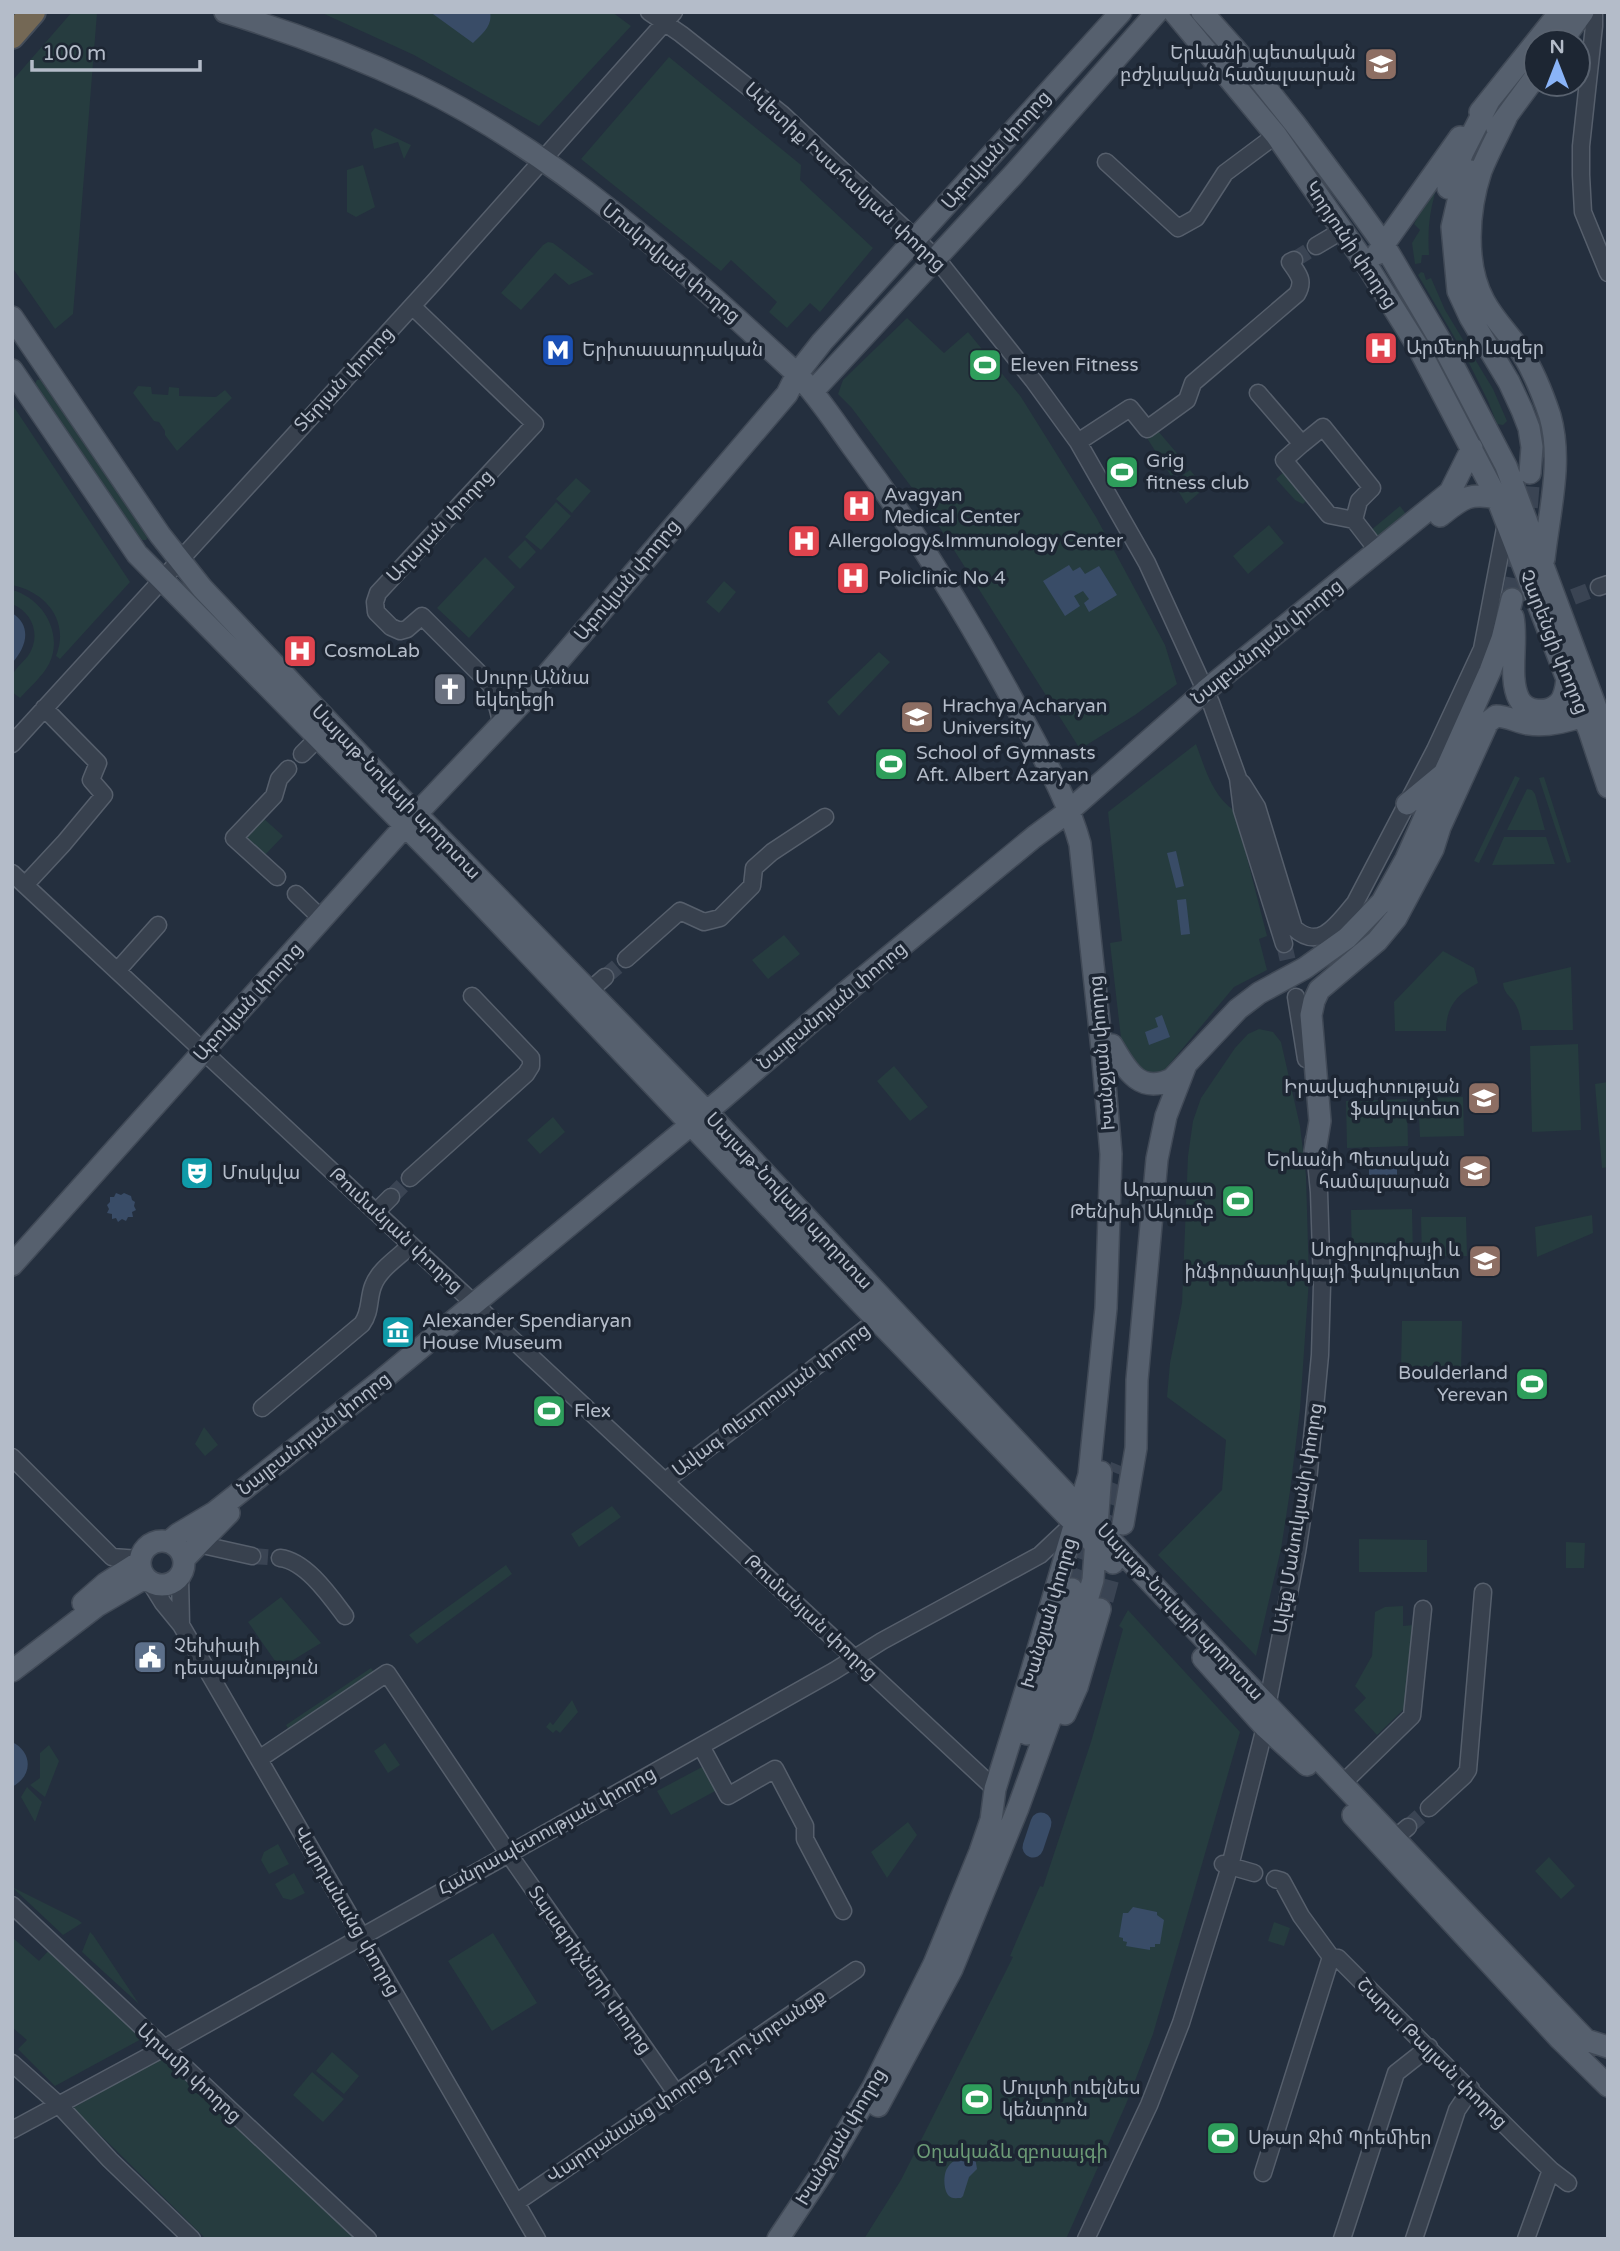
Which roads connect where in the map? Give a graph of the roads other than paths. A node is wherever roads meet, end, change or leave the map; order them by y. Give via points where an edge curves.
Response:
1 (33, 12) edge
2 (225, 12) edge
3 (649, 12) edge
4 (1121, 12) edge
5 (1157, 12) edge
6 (1174, 12) edge
7 (1202, 12) edge
8 (1560, 12) edge
9 (1583, 12) edge
10 (1594, 12) edge
11 (669, 17) edge
12 (1547, 28) edge
13 (1571, 28) edge
14 (12, 36) edge
15 (1522, 60) edge
16 (1522, 96) edge
17 (1489, 102) junction
18 (1506, 118) junction
19 (1276, 135) junction
20 (542, 160) junction
21 (1106, 162) dead end
22 (1343, 230) junction
23 (915, 239) junction
24 (1384, 245) junction
25 (1316, 246) tunnel mouth
26 (936, 258) junction
27 (1294, 260) dead end
28 (1368, 267) junction
29 (1608, 273) edge
30 (1458, 291) junction
31 (412, 306) junction
32 (12, 317) edge
33 (12, 370) edge
34 (797, 373) junction
35 (813, 391) junction
36 (1258, 393) dead end
37 (1078, 442) junction
38 (1302, 444) junction
39 (1472, 448) junction
40 (1506, 466) joint
41 (1497, 498) junction
42 (1548, 516) junction
43 (1354, 520) junction
44 (1507, 521) junction
45 (1378, 551) junction
46 (178, 560) junction
47 (1543, 565) junction
48 (161, 579) junction
49 (1567, 679) junction
50 (1208, 697) junction
51 (44, 708) junction
52 (1583, 716) junction
53 (502, 725) junction
54 (318, 738) junction
55 (1608, 740) edge
56 (12, 744) edge
57 (302, 754) dead end
58 (288, 769) dead end
59 (1446, 772) junction
60 (1238, 778) junction
61 (1608, 787) edge
62 (1407, 804) junction
63 (1076, 814) junction
64 (825, 817) dead end
65 (411, 820) junction
66 (1440, 827) junction
67 (12, 873) edge
68 (277, 877) dead end
69 (25, 885) junction
70 (296, 894) dead end
71 (322, 919) junction
72 (158, 926) dead end
73 (1284, 944) tunnel mouth
74 (626, 959) tunnel mouth
75 (117, 971) junction
76 (472, 996) dead end
77 (1296, 997) tunnel mouth
78 (1112, 1045) junction
79 (204, 1051) junction
80 (1186, 1065) junction
81 (701, 1120) junction
82 (1315, 1151) junction
83 (410, 1178) tunnel mouth
84 (391, 1197) tunnel mouth
85 (376, 1212) junction
86 (411, 1245) junction
87 (12, 1265) edge
88 (477, 1305) junction
89 (877, 1320) junction
90 (1137, 1380) junction
91 (262, 1408) dead end
92 (12, 1457) edge
93 (1121, 1466) tunnel mouth
94 (665, 1481) junction
95 (1078, 1515) junction
96 (1123, 1524) tunnel mouth
97 (1096, 1535) junction
98 (169, 1542) junction
99 (252, 1556) tunnel mouth
100 (280, 1558) tunnel mouth
101 (187, 1560) junction
102 (1064, 1566) junction
103 (143, 1570) junction
104 (1094, 1572) junction
105 (1072, 1589) tunnel mouth
106 (1483, 1592) dead end
107 (1102, 1600) tunnel mouth
108 (1423, 1609) dead end
109 (345, 1616) dead end
110 (181, 1625) junction
111 (12, 1658) edge
112 (855, 1658) junction
113 (12, 1671) edge
114 (1264, 1717) junction
115 (701, 1746) junction
116 (259, 1759) junction
117 (1342, 1784) junction
118 (995, 1789) junction
119 (1018, 1808) junction
120 (1429, 1808) tunnel mouth
121 (991, 1820) junction
122 (508, 1853) junction
123 (1226, 1865) junction
124 (1254, 1873) dead end
125 (1275, 1879) dead end
126 (12, 1905) edge
127 (843, 1911) dead end
128 (360, 1936) junction
129 (1331, 1957) junction
130 (856, 1970) dead end
131 (1607, 2046) edge
132 (1429, 2047) junction
133 (164, 2048) junction
134 (12, 2063) edge
135 (1604, 2078) edge
136 (1471, 2089) junction
137 (676, 2093) junction
138 (58, 2104) junction
139 (12, 2130) edge
140 (1550, 2170) junction
141 (1263, 2173) dead end
142 (1568, 2183) dead end
143 (517, 2202) junction
144 (192, 2239) edge
145 (368, 2239) edge
146 (537, 2239) edge
147 (778, 2239) edge
148 (795, 2239) edge
149 (1078, 2239) edge
150 (1086, 2239) edge
151 (1342, 2239) edge
152 (1414, 2239) edge
153 (1526, 2239) edge

1 - 14 highway
2 - 20 main road, Մոսկովյան փողոց via 313,40 420,87
3 - 11 street, Ավետիք Իսահակյան փողոց
4 - 23 main road, Աբովյան փողոց
5 - 26 main road, Աբովյան փողոց
6 - 19 main road, Կորյունի փողոց
7 - 24 main road, Կորյունի փողոց via 1295,124
8 - 12 main road
9 - 13 main road
10 - 29 street via 1581,176 1583,212
11 - 20 street, Տերյան փողոց
11 - 23 street, Ավետիք Իսահակյան փողոց via 782,114
15 - 17 main road
16 - 18 main road
17 - 24 main road
17 - 30 main road via 1443,203 1440,254 1449,293 1503,392 1530,472 1532,447 1525,419
18 - 30 main road via 1474,162 1458,201 1452,227
18 - 42 main road via 1474,198 1471,258 1483,301 1522,354 1549,415 1555,453
19 - 21 street via 1225,173 1196,218 1178,228
19 - 22 main road, Կորյունի փողոց
20 - 31 street, Տերյան փողոց
20 - 34 main road, Մոսկովյան փողոց via 646,238
22 - 25 street
22 - 28 main road, Կորյունի փողոց
23 - 26 street, Ավետիք Իսահակյան փողոց
23 - 34 main road, Աբովյան փողոց
24 - 28 main road
24 - 40 main road, Կորյունի փողոց
26 - 35 main road, Աբովյան փողոց
26 - 37 street, Ավետիք Իսահակյան փողոց
27 - 37 street via 1290,262 1302,280 1297,293 1193,383 1187,400 1147,429 1130,408
28 - 39 main road, Կորյունի փողոց
30 - 42 main road via 1525,383 1542,435
31 - 46 street, Տերյան փողոց
31 - 53 street, Աղայան փողոց via 535,424 378,593 376,612 400,631 422,615 492,686
32 - 46 main road, Սայաթ-Նովայի պողոտա
33 - 48 main road, Սայաթ-Նովայի պողոտա via 136,554
34 - 35 main road, Մոսկովյան փողոց
34 - 53 main road, Աբովյան փողոց via 788,394
35 - 63 main road, Մոսկովյան փողոց via 889,496 961,609
36 - 38 street
37 - 50 street, Ավետիք Իսահակյան փողոց via 1147,563
38 - 43 street via 1284,460 1329,515
38 - 43 street via 1323,427 1372,488 1359,501
39 - 41 main road, Կորյունի փողոց
39 - 45 main road, Նալբանդյան փողոց via 1450,492
40 - 47 main road, Չարենցի փողոց
41 - 44 main road, Չարենցի փողոց
41 - 50 main road, Նալբանդյան փողոց via 1472,495 1459,501
42 - 47 main road
43 - 45 street
44 - 49 main road, Չարենցի փողոց
44 - 62 street via 1482,649
45 - 50 main road, Նալբանդյան փողոց
46 - 48 street, Տերյան փողոց
46 - 65 main road, Սայաթ-Նովայի պողոտա
47 - 55 main road, Չարենցի փողոց via 1565,601
48 - 51 street, Տերյան փողոց
48 - 54 main road, Սայաթ-Նովայի պողոտա
49 - 52 main road, Չարենցի փողոց
49 - 59 main road via 1564,694 1553,708 1537,711 1520,702 1515,687 1511,602 1490,671
50 - 60 street
50 - 63 main road, Նալբանդյան փողոց
51 - 56 street, Տերյան փողոց
51 - 69 street via 98,762 91,780 104,795
52 - 61 main road, Չարենցի փողոց
52 - 66 main road via 1531,724 1496,716 1488,722
53 - 65 main road, Աբովյան փողոց
54 - 57 street
54 - 65 main road, Սայաթ-Նովայի պողոտա
58 - 68 street via 274,796 234,838
59 - 62 main road
59 - 66 main road
59 - 80 main road via 1382,902 1347,938 1238,1009
60 - 62 street via 1257,807 1294,928 1311,938 1321,937 1355,903
60 - 73 street via 1242,810
63 - 78 main road, Խանջյան փողոց via 1091,844
63 - 81 main road, Նալբանդյան փողոց via 1034,837
63 - 95 main road, Խանջյան փողոց via 1111,1154 1102,1353 1089,1475
64 - 74 street via 754,868 752,886 720,918 704,922 680,911
65 - 71 main road, Աբովյան փողոց
65 - 81 main road, Սայաթ-Նովայի պողոտա
65 - 81 main road, Սայաթ-Նովայի պողոտա via 597,984
66 - 82 main road via 1396,918 1377,941 1319,990 1314,1001 1311,1015 1320,1121
67 - 69 street, Թումանյան փողոց
69 - 75 street, Թումանյան փողոց
70 - 71 street
71 - 79 main road, Աբովյան փողոց
72 - 75 street
75 - 79 street, Թումանյան փողոց
76 - 83 street via 531,1058 531,1066
77 - 82 street, Ալեք Մանուկյանի փողոց
78 - 80 main road via 1125,1067 1141,1081 1165,1082
78 - 97 main road, Խանջյան փողոց via 1121,1214
79 - 85 street, Թումանյան փողոց
79 - 87 main road, Աբովյան փողոց
80 - 90 main road via 1159,1149
81 - 88 main road, Նալբանդյան փողոց
81 - 89 main road, Սայաթ-Նովայի պողոտա
81 - 95 main road, Սայաթ-Նովայի պողոտա via 1039,1465
82 - 114 street, Ալեք Մանուկյանի փողոց via 1322,1285 1320,1355 1308,1481
84 - 85 street
85 - 86 street, Թումանյան փողոց
86 - 88 street, Թումանյան փողոց
86 - 91 street via 378,1276 362,1324
88 - 94 street, Թումանյան փողոց
88 - 98 main road, Նալբանդյան փողոց via 215,1512
88 - 101 main road, Նալբանդյան փողոց via 383,1391 221,1519
89 - 94 street, Ավագ Պետրոսյան փողոց
89 - 95 main road, Սայաթ-Նովայի պողոտա via 1027,1477
90 - 93 main road
90 - 96 main road via 1136,1448
92 - 103 street via 112,1557
94 - 112 street, Թումանյան փողոց
95 - 97 main road, Սայաթ-Նովայի պողոտա
95 - 102 main road, Խանջյան փողոց
95 - 112 street, Հանրապետության փողոց via 1040,1555
97 - 104 main road, Խանջյան փողոց
97 - 114 main road, Սայաթ-Նովայի պողոտա via 1248,1706
98 - 101 main road
98 - 103 main road via 153,1542 144,1549
99 - 101 street
100 - 109 street via 289,1559 321,1584
101 - 103 main road via 175,1581 162,1586
101 - 110 street, Վարդանանց փողոց
102 - 104 main road via 1081,1562
102 - 118 main road, Խանջյան փողոց
103 - 110 street
103 - 111 main road via 106,1583
103 - 113 main road
104 - 119 main road, Խանջյան փողոց via 1058,1698
105 - 121 main road via 1053,1660
106 - 120 street via 1468,1770
107 - 119 main road via 1077,1687
108 - 117 street via 1412,1716
110 - 116 street, Վարդանանց փողոց
112 - 115 street, Հանրապետության փողոց
112 - 118 street, Թումանյան փողոց
114 - 117 main road, Սայաթ-Նովայի պողոտա
114 - 123 street, Ալեք Մանուկյանի փողոց
114 - 135 main road, Սայաթ-Նովայի պողոտա via 1560,2039
115 - 122 street, Հանրապետության փողոց
115 - 127 street via 728,1796 775,1769 805,1826 804,1839
116 - 122 street, Տպագրիչների փողոց via 387,1673
116 - 128 street, Վարդանանց փողոց
117 - 131 main road, Սայաթ-Նովայի պողոտա via 1401,1832 1586,2040
118 - 121 main road, Խանջյան փողոց
119 - 148 main road, Խանջյան փողոց via 939,1996 878,2107
121 - 147 main road, Խանջյան փողոց via 934,1964 873,2087
122 - 128 street, Հանրապետության փողոց
122 - 137 street, Տպագրիչների փողոց
123 - 124 street
123 - 149 street, Ալեք Մանուկյանի փողոց via 1173,2020
123 - 150 street, Ալեք Մանուկյանի փողոց via 1198,1974 1163,2071
125 - 129 street, Շարա Թալյան փողոց via 1282,1881
126 - 133 street, Արամի փողոց
128 - 133 street, Հանրապետության փողոց
128 - 143 street, Վարդանանց փողոց
129 - 132 street, Շարա Թալյան փողոց via 1338,1958
129 - 141 street
130 - 137 street, Վարդանանց փողոց 2-րդ նրբանցք
132 - 136 street, Շարա Թալյան փողոց
132 - 151 street via 1396,2073
133 - 138 street, Հանրապետության փողոց
133 - 145 street, Արամի փողոց
134 - 138 street
136 - 140 street, Շարա Թալյան փողոց
136 - 152 street via 1457,2110
137 - 143 street, Վարդանանց փողոց 2-րդ նրբանցք
138 - 139 street, Հանրապետության փողոց
138 - 144 street
140 - 142 street, Շարա Թալյան փողոց
140 - 153 street
143 - 146 street, Վարդանանց փողոց

